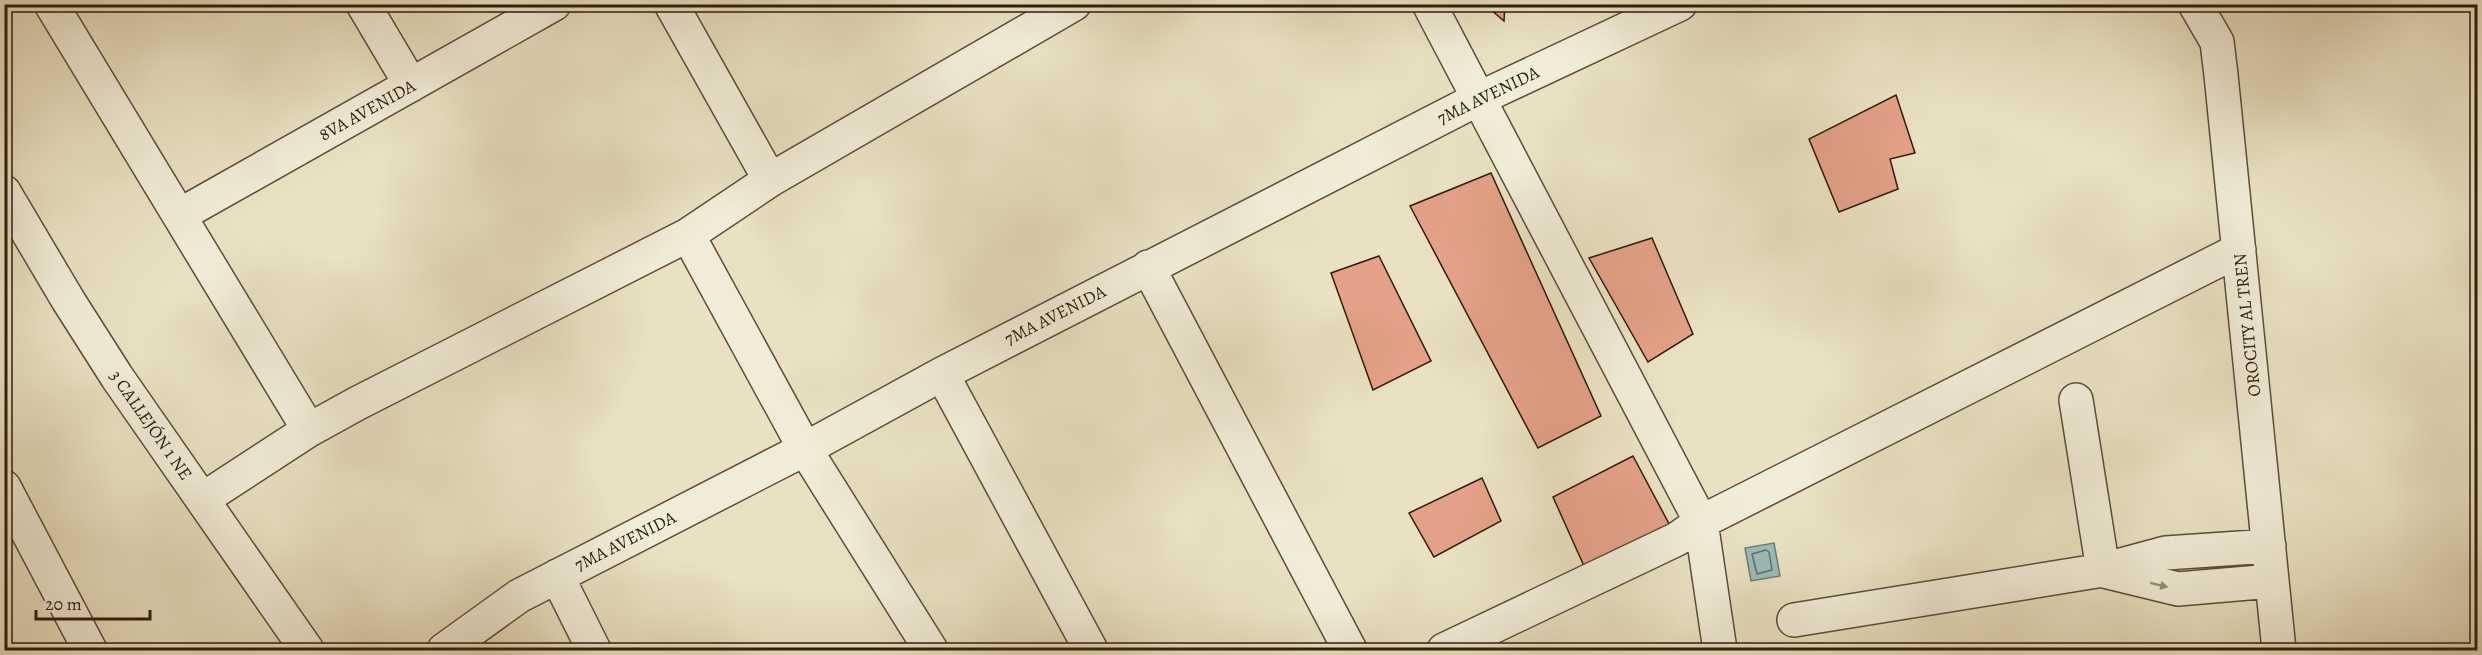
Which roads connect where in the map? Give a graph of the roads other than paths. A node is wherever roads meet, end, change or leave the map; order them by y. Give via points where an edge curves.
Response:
1 (51, 4) edge
2 (363, 4) edge
3 (554, 4) edge
4 (671, 4) edge
5 (1074, 4) edge
6 (1429, 4) edge
7 (1680, 4) edge
8 (2195, 4) edge
9 (411, 85) junction
10 (1480, 98) junction
11 (770, 180) junction
12 (4, 192) edge
13 (180, 215) junction
14 (688, 234) junction
15 (2239, 250) junction
16 (1148, 267) junction
17 (942, 374) junction
18 (2076, 400) dead end
19 (309, 430) junction
20 (805, 449) junction
21 (4, 487) edge
22 (203, 499) junction
23 (1701, 522) junction
24 (2269, 546) junction
25 (2103, 570) junction
26 (557, 576) junction
27 (2272, 581) junction
28 (1794, 620) dead end
29 (90, 651) edge
30 (307, 651) edge
31 (444, 651) edge
32 (594, 651) edge
33 (931, 651) edge
34 (1091, 651) edge
35 (1350, 651) edge
36 (1444, 651) edge
37 (1720, 651) edge
38 (2279, 651) edge

1 - 13 street
2 - 9 street
3 - 9 street, 8VA AVENIDA
4 - 11 street
5 - 11 street
6 - 10 street
7 - 10 street, 7MA AVENIDA
8 - 15 street, OROCITY AL TREN via 2217,42
9 - 13 street, 8VA AVENIDA
10 - 16 street, 7MA AVENIDA
10 - 23 street
11 - 14 street
12 - 22 street, 3 CALLEJÓN 1 NE via 117,377
13 - 19 street
14 - 19 street
14 - 20 street
15 - 23 street
15 - 24 street, OROCITY AL TREN
16 - 17 street, 7MA AVENIDA
16 - 35 street
17 - 20 street, 7MA AVENIDA
17 - 34 street
18 - 25 street
19 - 22 street
20 - 26 street, 7MA AVENIDA
20 - 33 street
21 - 29 street
22 - 30 street, 3 CALLEJÓN 1 NE
23 - 36 street via 1677,539
23 - 37 street
24 - 25 street via 2166,553
24 - 27 street, OROCITY AL TREN
25 -> 27 street via 2178,590
25 - 28 street
26 - 31 street, 7MA AVENIDA via 519,596
26 - 32 street
27 - 38 street, OROCITY AL TREN

